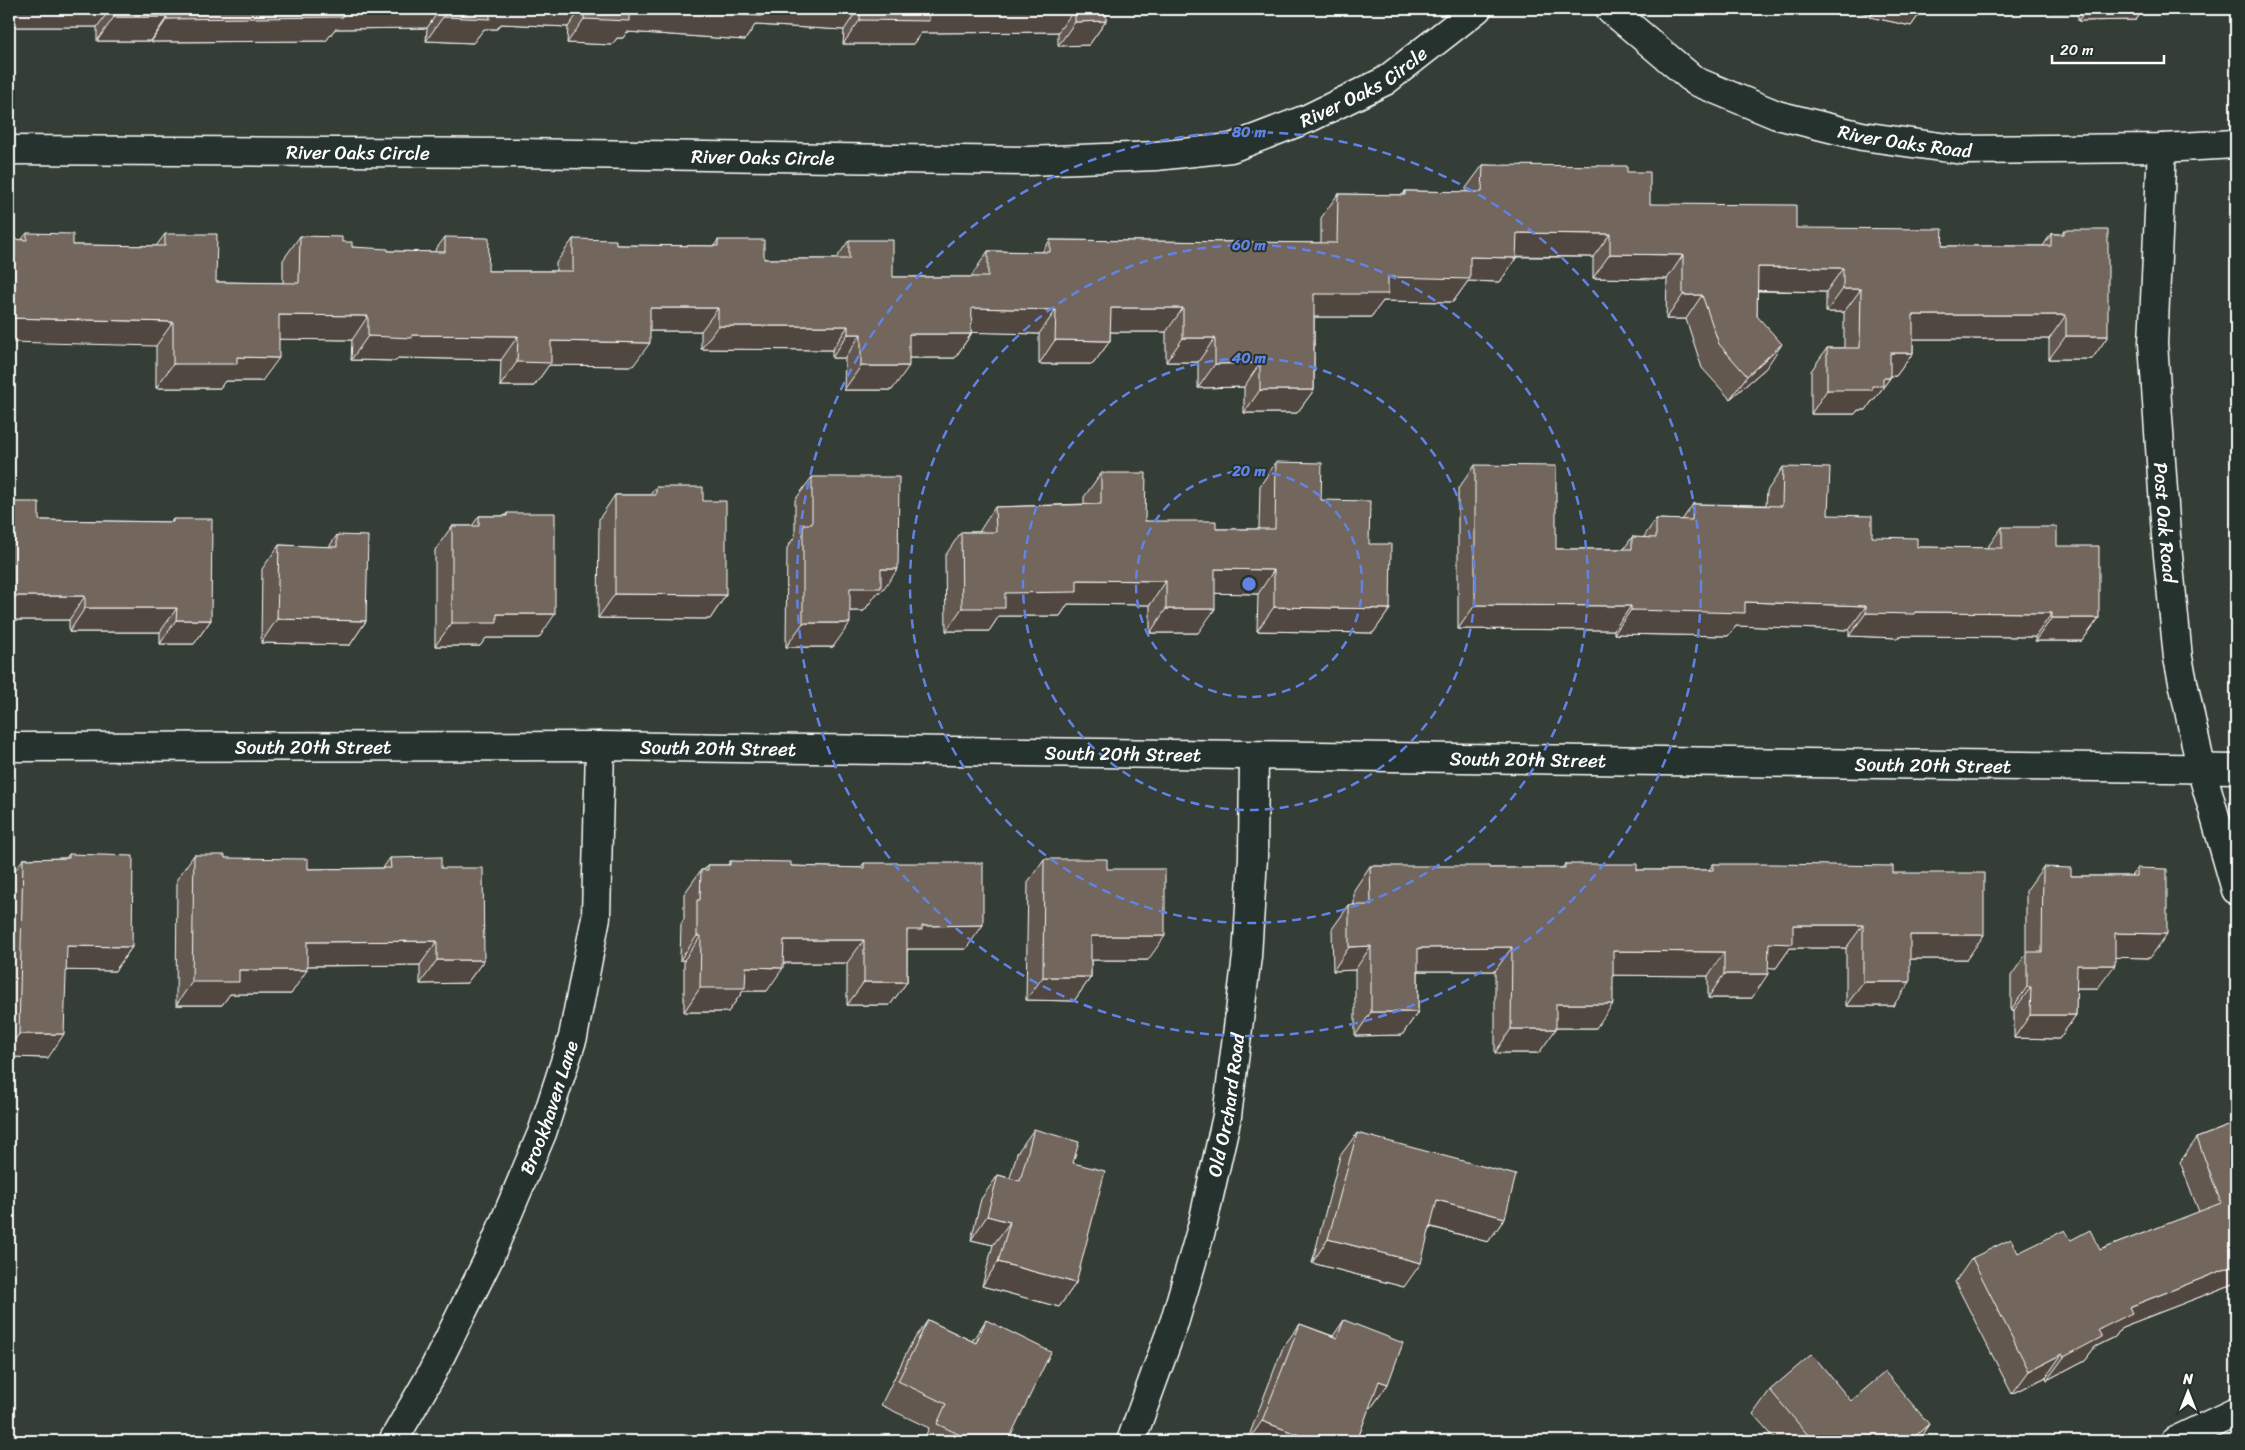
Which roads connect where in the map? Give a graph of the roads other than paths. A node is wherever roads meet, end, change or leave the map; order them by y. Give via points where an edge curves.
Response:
1 (1477, 9) edge
2 (1610, 9) edge
3 (2236, 144) edge
4 (2162, 148) junction
5 (9, 150) edge
6 (600, 746) junction
7 (9, 748) edge
8 (1254, 756) junction
9 (2201, 768) junction
10 (2236, 768) edge
11 (2236, 890) edge
12 (2236, 1412) edge
13 (393, 1441) edge
14 (1131, 1441) edge
15 (2175, 1441) edge

1 - 5 street, River Oaks Circle via 1385,81 1309,118 1231,148 1156,156 1028,161
2 - 4 street, River Oaks Road via 1695,81 1777,115 1862,136 1962,150
3 - 4 street, River Oaks Road
4 - 9 street, Post Oak Road via 2154,343 2166,535 2178,658
6 - 7 street, South 20th Street
6 - 8 street, South 20th Street
6 - 13 street, Brookhaven Lane via 596,917 573,1037 542,1133 489,1258 431,1375
8 - 9 street, South 20th Street
8 - 14 street, Old Orchard Road via 1253,858 1247,956 1227,1116 1202,1227 1175,1320
9 - 10 street, South 20th Street
9 - 11 street, Post Oak Road
12 - 15 street

